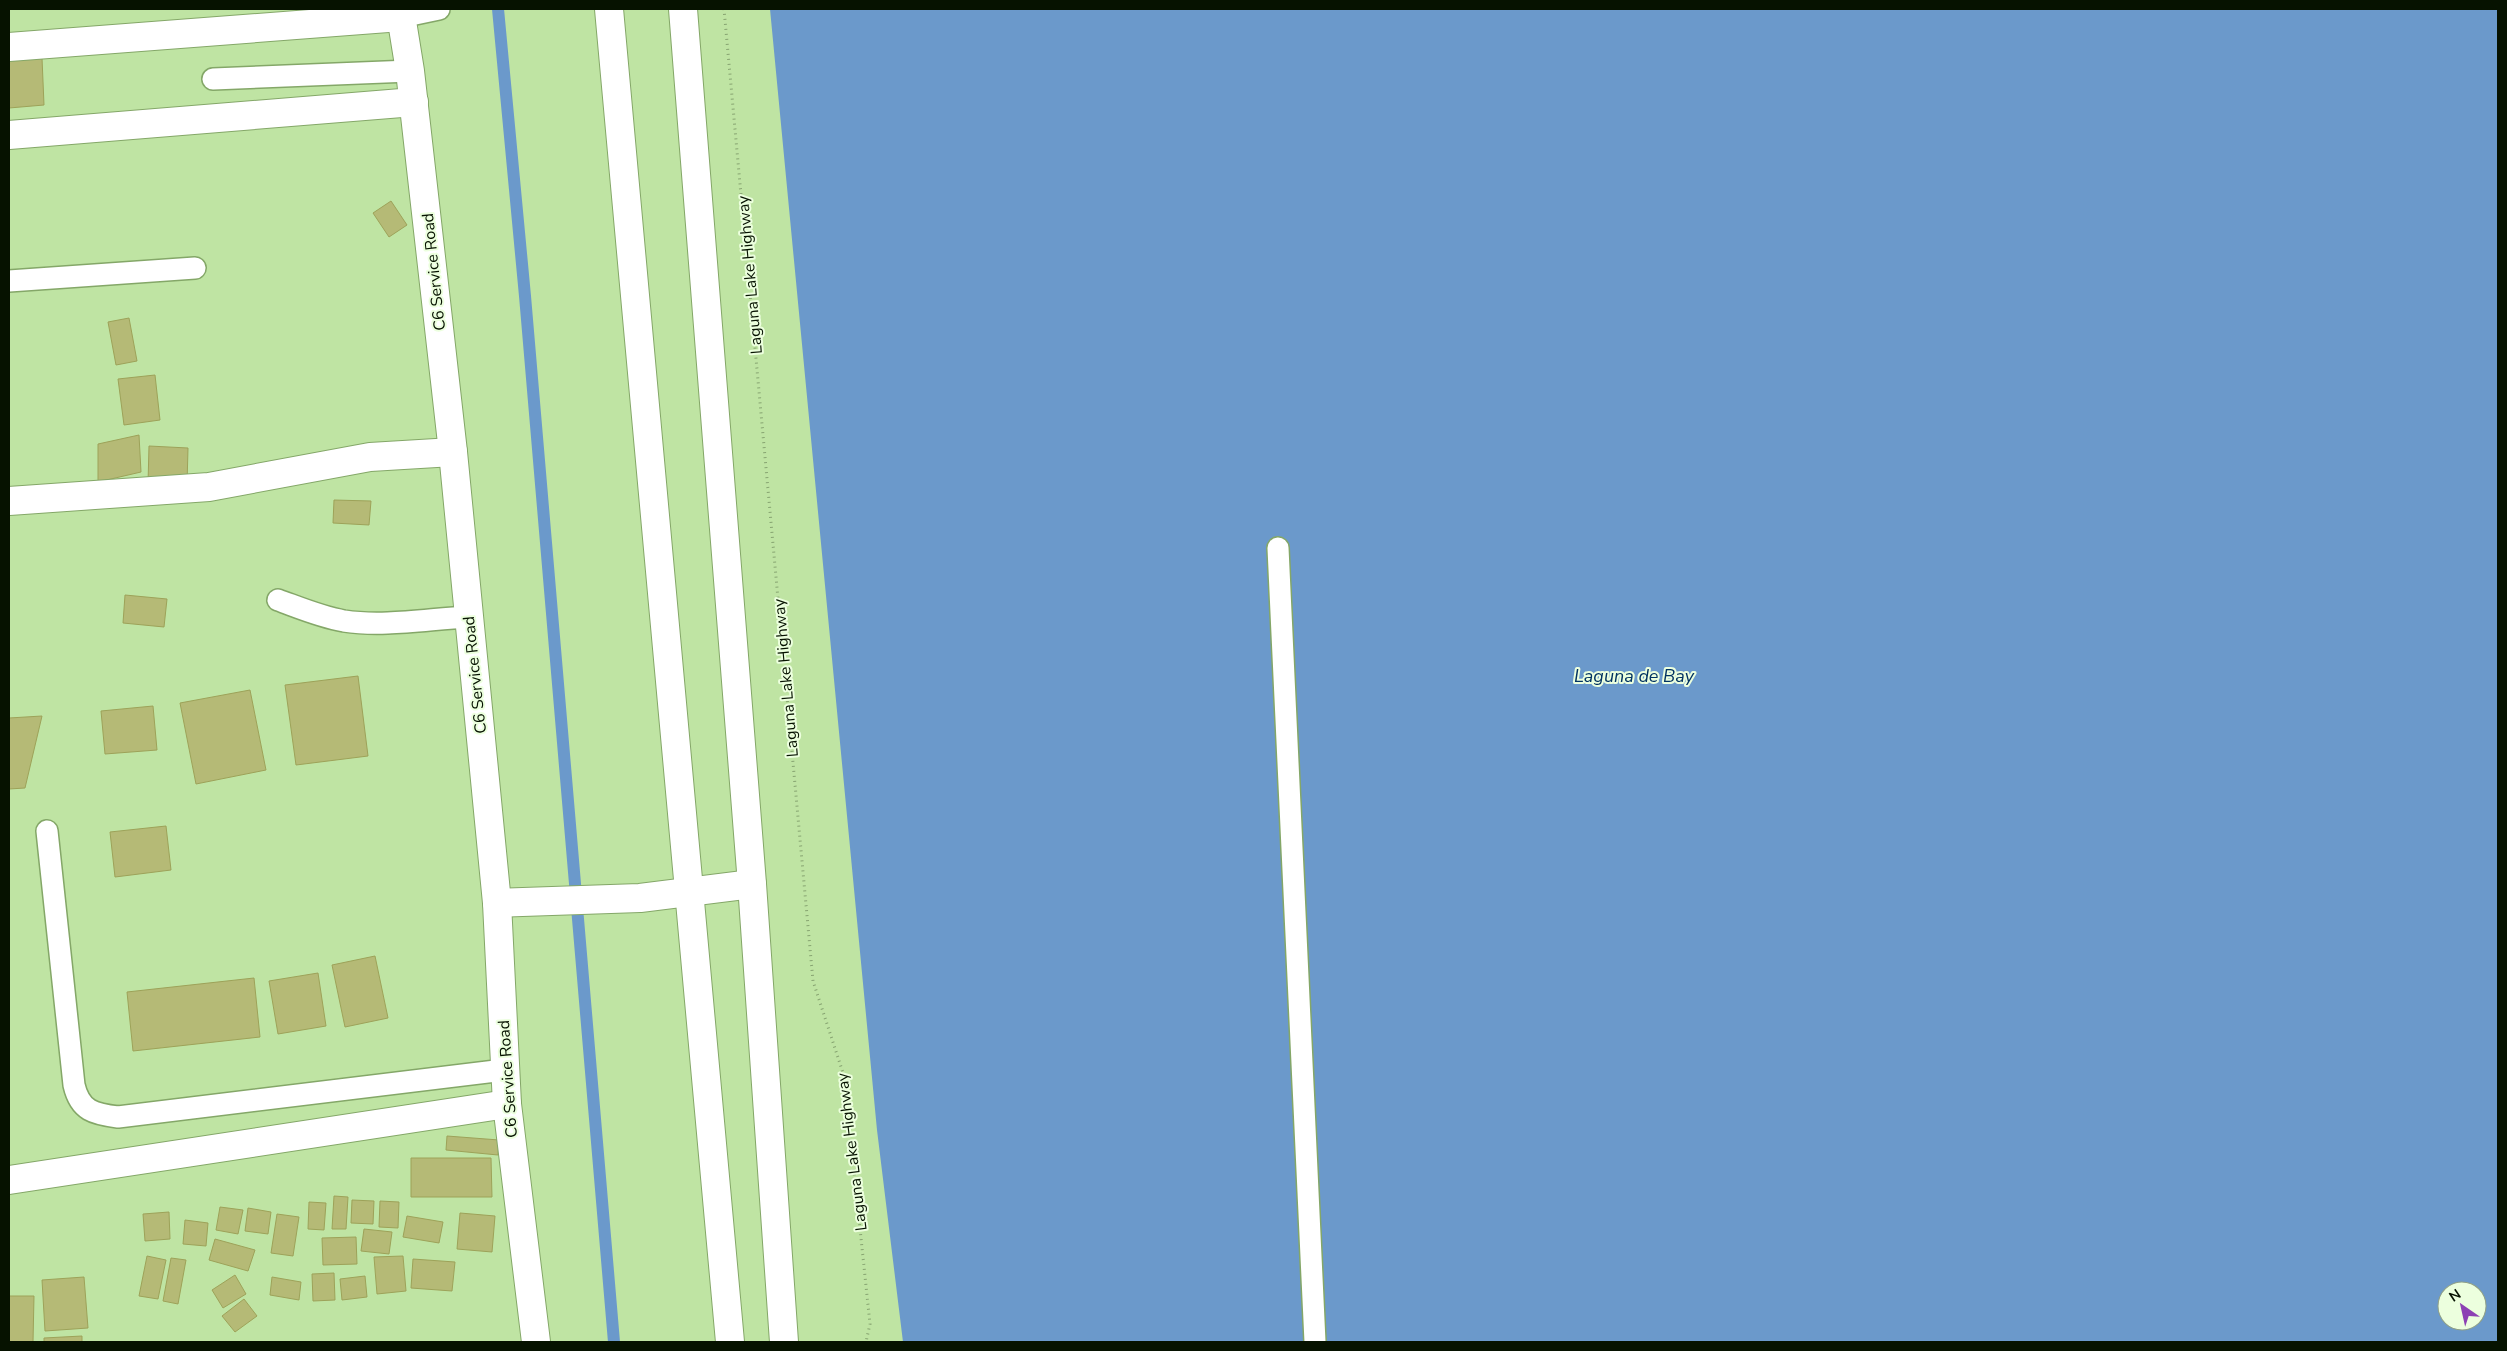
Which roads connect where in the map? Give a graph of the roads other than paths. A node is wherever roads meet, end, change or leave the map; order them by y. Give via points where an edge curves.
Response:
1 (439, 9) edge
2 (609, 9) edge
3 (683, 9) edge
4 (400, 13) edge
5 (9, 48) edge
6 (410, 71) junction
7 (213, 79) dead end
8 (414, 102) junction
9 (9, 134) edge
10 (195, 268) dead end
11 (9, 281) edge
12 (453, 452) junction
13 (9, 501) edge
14 (1278, 548) dead end
15 (278, 600) dead end
16 (468, 617) junction
17 (47, 832) dead end
18 (752, 884) junction
19 (689, 891) junction
20 (497, 903) junction
21 (504, 1070) junction
22 (507, 1104) junction
23 (9, 1180) edge
24 (536, 1342) edge
25 (730, 1342) edge
26 (784, 1342) edge
27 (1315, 1342) edge

1 - 4 lane
2 - 19 street
3 - 18 street
4 - 5 street
4 - 6 street, C6 Service Road
6 - 7 lane
6 - 8 street, C6 Service Road
8 - 9 street
8 - 12 street, C6 Service Road
10 - 11 lane
12 - 13 street via 370,457 209,487
12 - 16 street, C6 Service Road
14 - 27 lane
15 - 16 lane via 345,621
16 - 20 street, C6 Service Road
17 - 21 lane via 74,1085 78,1099 95,1114 118,1117
18 - 19 street
18 - 26 street
19 - 20 street via 640,898
19 - 25 street
20 - 21 street, C6 Service Road
21 - 22 street, C6 Service Road
22 - 23 street
22 - 24 street, C6 Service Road

